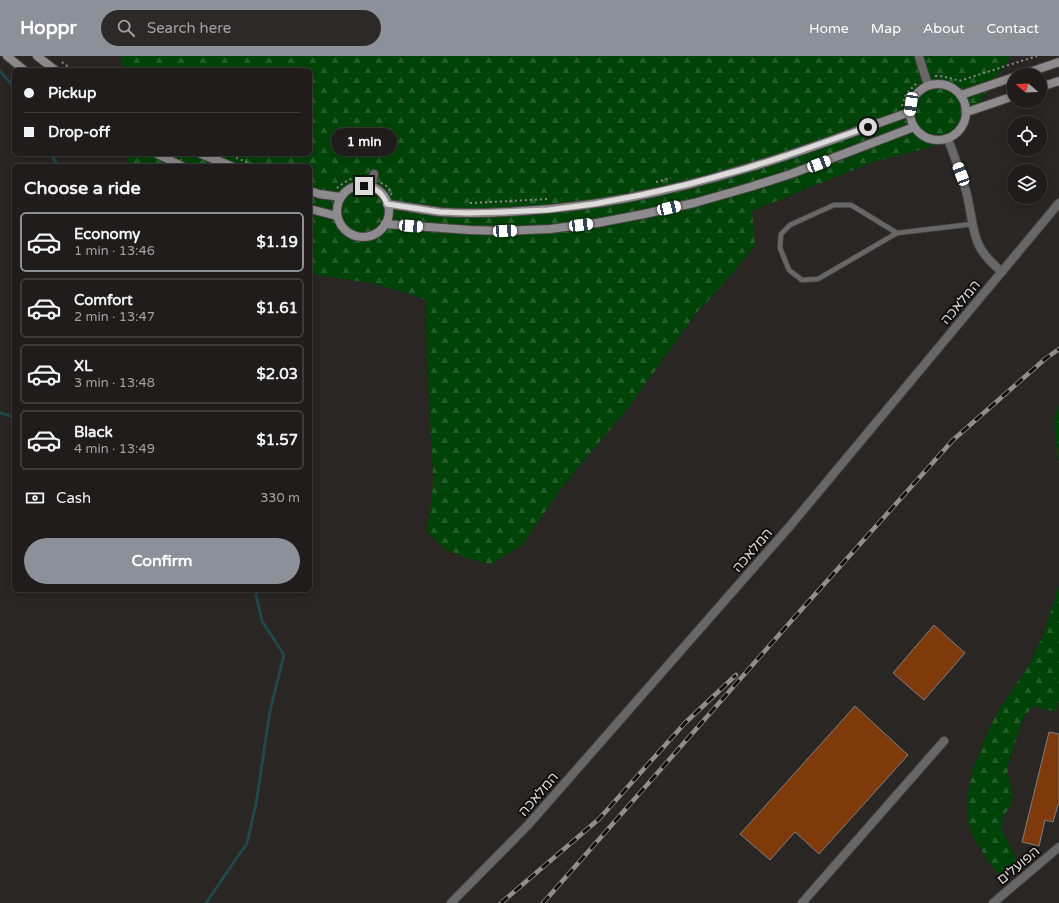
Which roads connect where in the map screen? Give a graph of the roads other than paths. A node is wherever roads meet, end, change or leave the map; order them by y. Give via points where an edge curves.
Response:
1 (7, 56) edge
2 (37, 56) edge
3 (919, 57) edge
4 (1059, 62) edge
5 (22, 68) edge
6 (52, 68) edge
7 (1041, 68) edge
8 (1007, 79) edge
9 (927, 81) junction
10 (1059, 81) edge
11 (1047, 85) edge
12 (961, 95) junction
13 (1007, 98) edge
14 (910, 112) junction
15 (966, 112) junction
16 (914, 127) junction
17 (948, 139) junction
18 (161, 156) edge
19 (206, 156) edge
20 (178, 164) edge
21 (226, 164) edge
22 (312, 192) edge
23 (341, 197) junction
24 (1059, 203) edge
25 (387, 204) junction
26 (312, 210) edge
27 (338, 216) junction
28 (385, 224) junction
29 (973, 224) junction
30 (897, 233) junction
31 (1002, 272) junction
32 (944, 741) dead end
33 (1059, 847) edge
34 (451, 903) edge
35 (802, 903) edge
36 (993, 903) edge

1 - 5 main road
2 - 6 main road
3 - 9 street
4 - 7 main road
8 - 12 main road
9 - 12 main road via 943,83
9 - 14 main road via 915,96
10 - 11 main road
12 - 15 main road
13 - 15 main road
14 - 16 main road
14 - 25 main road via 744,169 689,184 594,204 548,210 468,213 440,212
15 - 17 main road via 963,126
16 - 17 main road via 932,140
16 - 28 main road via 750,187 694,203 597,223 505,231
17 - 29 street via 961,174
18 - 20 main road
19 - 21 main road
22 - 23 main road
23 - 25 main road via 354,187 364,186 373,180
23 - 27 main road
24 - 31 street, המלאכה
25 - 28 main road
26 - 27 main road
27 - 28 main road via 344,230 361,237 378,232
29 - 30 lane
29 - 31 street via 976,240 982,251
30 - 30 lane via 818,279 802,280 789,270 780,248 781,234 790,225 834,205 851,205
31 - 34 street, המלאכה via 790,526 528,825
32 - 35 street
33 - 36 street, הפועלים

